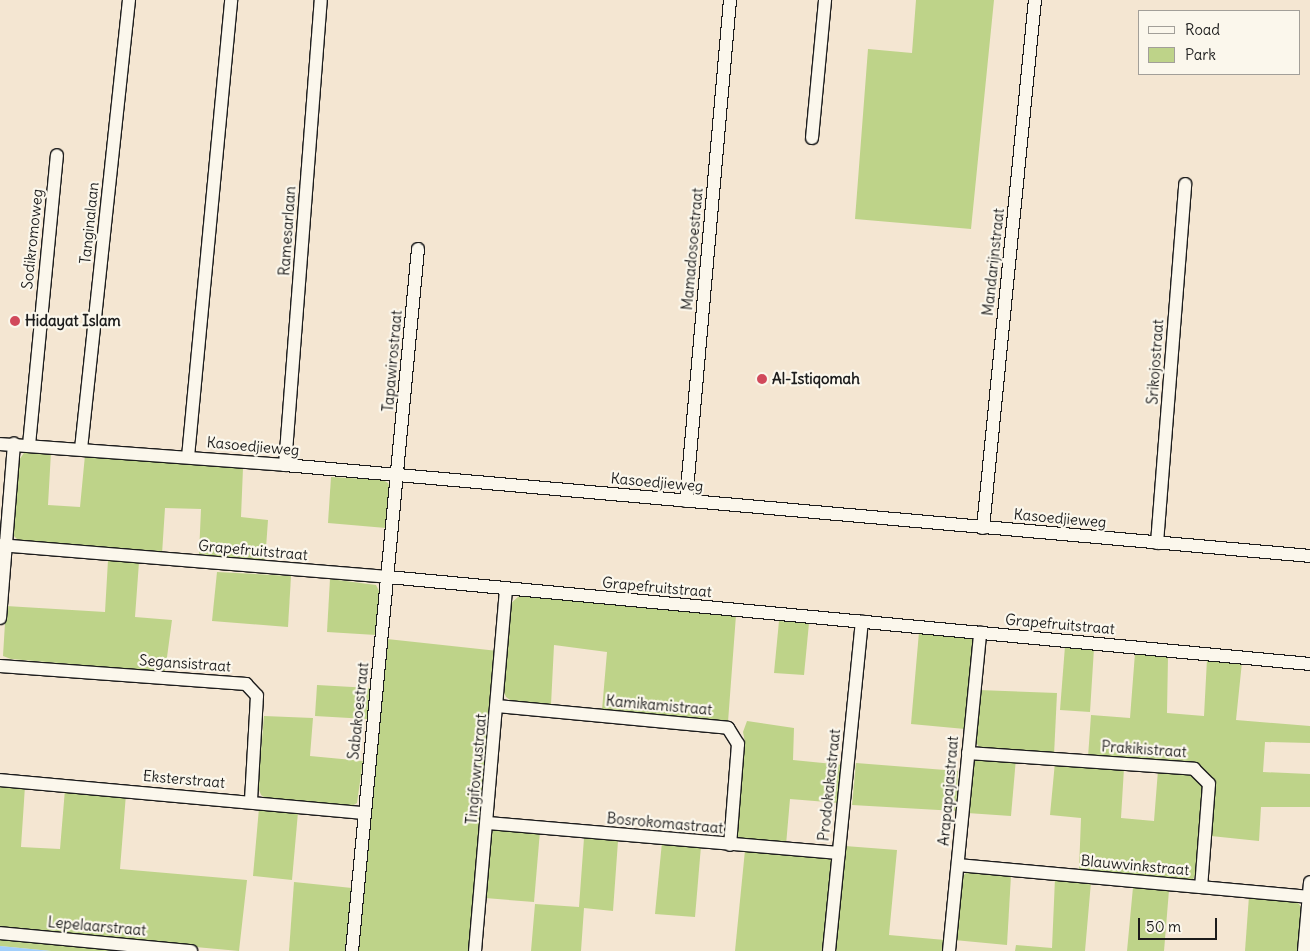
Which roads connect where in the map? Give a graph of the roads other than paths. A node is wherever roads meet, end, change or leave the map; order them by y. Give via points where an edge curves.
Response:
1 (129, 0) edge
2 (231, 0) edge
3 (321, 0) edge
4 (730, 0) edge
5 (825, 0) edge
6 (1036, 0) edge
7 (812, 138) dead end
8 (57, 155) dead end
9 (1185, 184) dead end
10 (418, 249) dead end
11 (0, 444) edge
12 (14, 444) junction
13 (29, 445) junction
14 (81, 449) junction
15 (188, 458) junction
16 (285, 465) junction
17 (398, 475) junction
18 (686, 501) junction
19 (983, 528) junction
20 (1157, 543) junction
21 (3, 545) edge
22 (1310, 556) edge
23 (388, 577) junction
24 (506, 589) junction
25 (0, 618) edge
26 (862, 622) junction
27 (980, 633) junction
28 (1310, 664) edge
29 (0, 666) edge
30 (497, 706) junction
31 (968, 753) junction
32 (0, 780) edge
33 (251, 801) junction
34 (364, 813) junction
35 (488, 823) junction
36 (730, 845) junction
37 (839, 853) junction
38 (958, 865) junction
39 (1310, 882) edge
40 (1201, 886) junction
41 (1309, 897) edge
42 (0, 933) edge
43 (191, 951) edge
44 (352, 951) edge
45 (475, 951) edge
46 (829, 951) edge
47 (949, 951) edge
48 (1304, 951) edge

1 - 14 street, Tanginalaan
2 - 15 street
3 - 16 street, Ramesarlaan
4 - 18 street, Mamadosoestraat
5 - 7 street
6 - 19 street, Mandarijnstraat
8 - 13 street, Sodikromoweg
9 - 20 street, Srikojostraat
10 - 17 street, Tapawirostraat
11 - 12 street, Kasoedjieweg
12 - 13 street, Kasoedjieweg
12 - 21 street
13 - 14 street, Kasoedjieweg
14 - 15 street, Kasoedjieweg
15 - 16 street, Kasoedjieweg
16 - 17 street, Kasoedjieweg
17 - 18 street, Kasoedjieweg
17 - 23 street, Sabakoestraat
18 - 19 street, Kasoedjieweg
19 - 20 street, Kasoedjieweg
20 - 22 street, Kasoedjieweg
21 - 23 street, Grapefruitstraat
21 - 25 street
23 - 24 street, Grapefruitstraat
23 - 34 street, Sabakoestraat
24 - 26 street, Grapefruitstraat
24 - 30 street, Tingifowrustraat
26 - 27 street, Grapefruitstraat
26 - 37 street, Prodokakastraat
27 - 28 street, Grapefruitstraat
27 - 31 street, Arapapajastraat
29 - 33 street, Segansistraat via 246,684 257,696
30 - 35 street, Tingifowrustraat
30 - 36 street, Kamikamistraat via 728,728 738,744
31 - 38 street, Arapapajastraat
31 - 40 street, Prakikistraat via 1194,769 1209,784
32 - 33 street, Eksterstraat
33 - 34 street, Eksterstraat
34 - 44 street, Sabakoestraat
35 - 36 street, Bosrokomastraat
35 - 45 street, Tingifowrustraat
36 - 37 street, Bosrokomastraat
37 - 46 street, Prodokakastraat
38 - 40 street, Blauwvinkstraat
38 - 47 street, Arapapajastraat
39 - 41 street
40 - 41 street, Blauwvinkstraat
41 - 48 street
42 - 43 street, Lepelaarstraat

